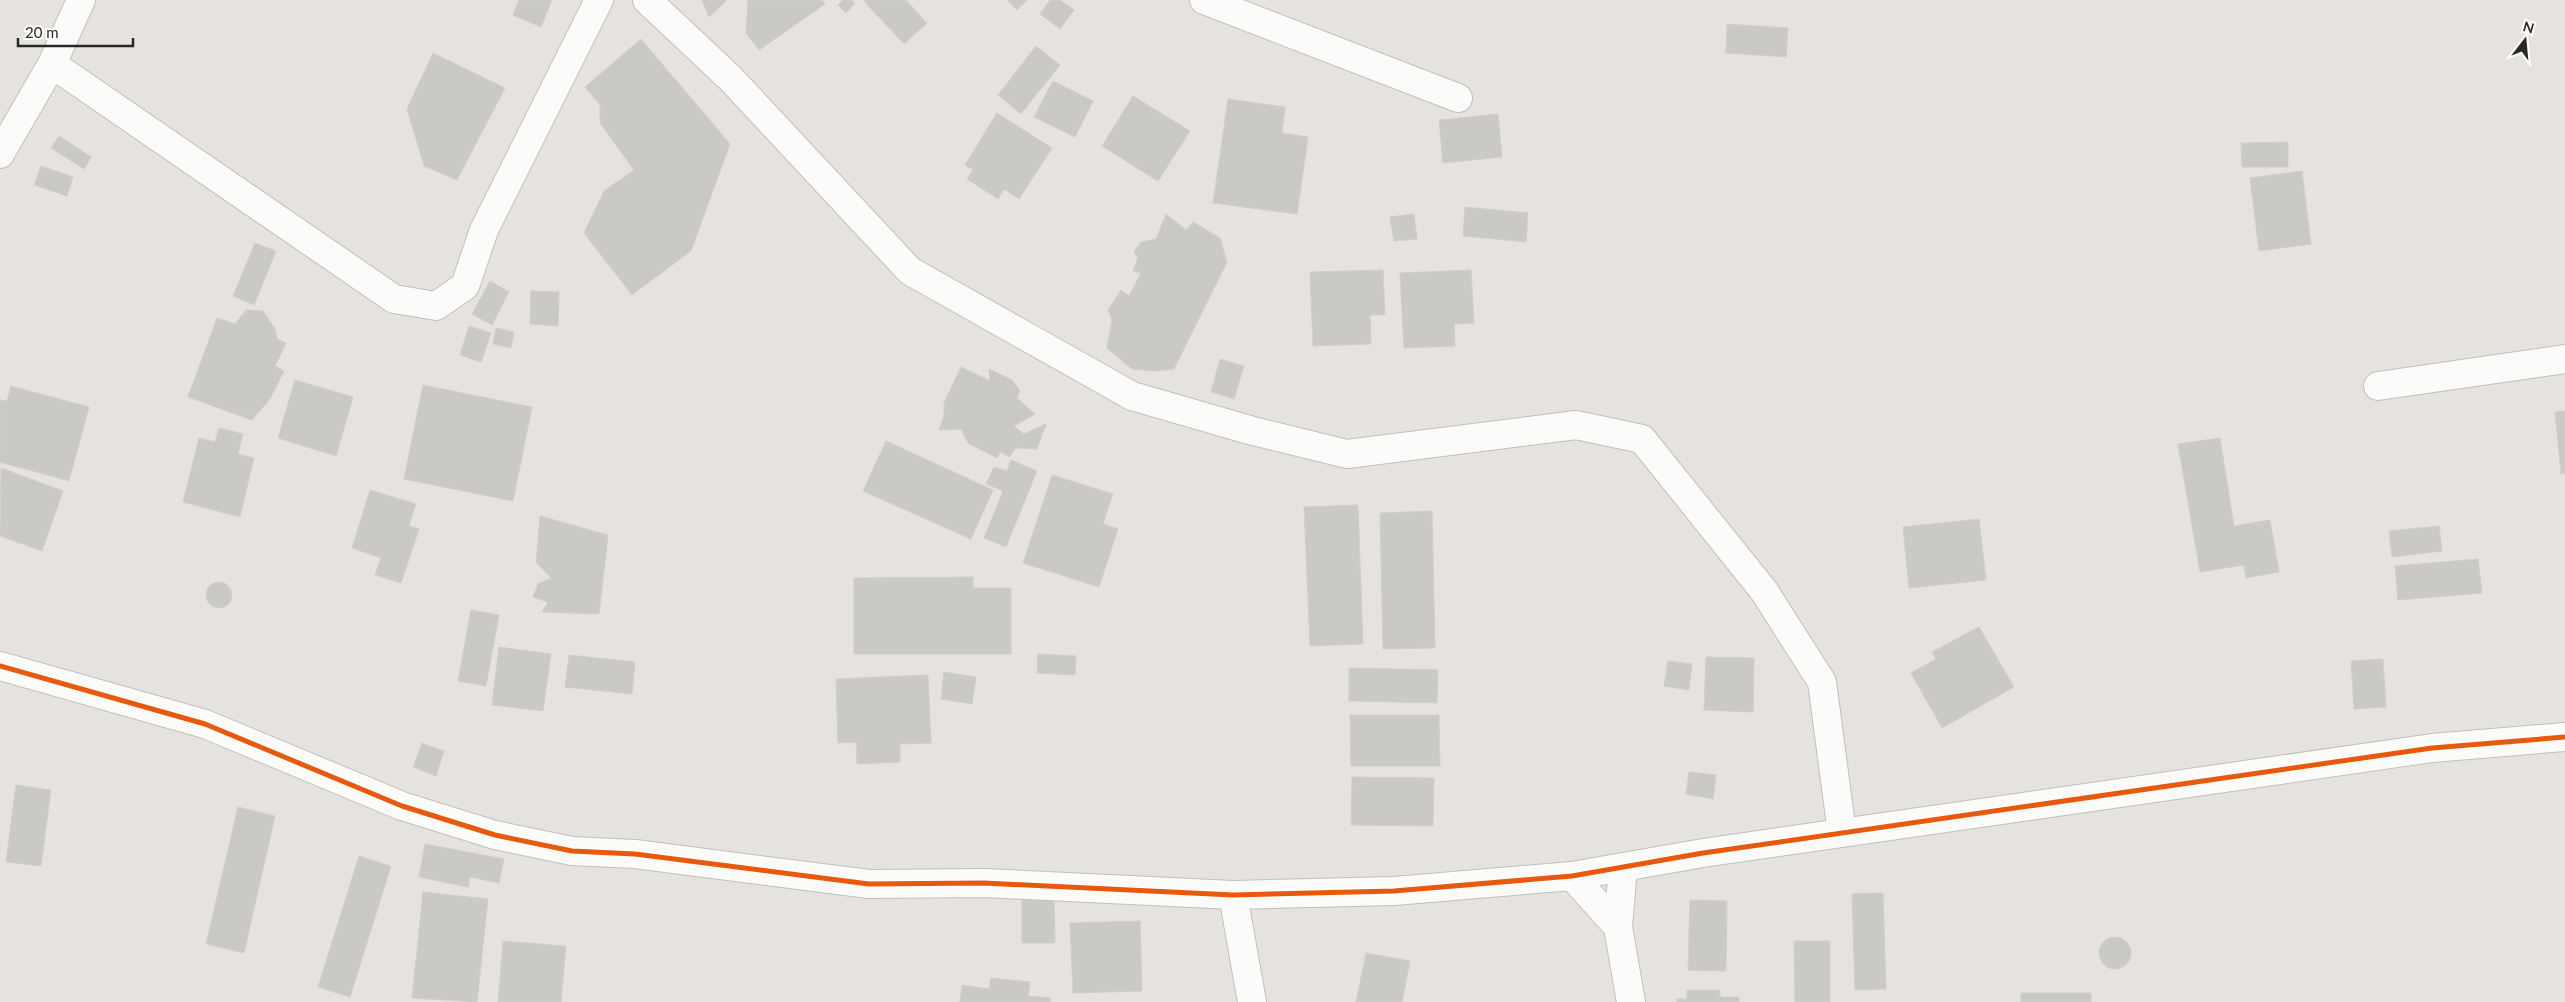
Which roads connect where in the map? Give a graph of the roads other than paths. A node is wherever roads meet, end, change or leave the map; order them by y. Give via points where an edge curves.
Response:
1 (81, 0) edge
2 (599, 0) edge
3 (647, 0) edge
4 (1204, 0) edge
5 (52, 64) junction
6 (1458, 98) dead end
7 (1, 151) edge
8 (2565, 359) edge
9 (2378, 386) dead end
10 (0, 666) edge
11 (2565, 737) edge
12 (1842, 833) junction
13 (1623, 867) junction
14 (1572, 876) junction
15 (1233, 894) junction
16 (1618, 927) junction
17 (1252, 1002) edge
18 (1631, 1002) edge

1 - 5 street
2 - 5 street via 484,230 465,286 436,306 394,299
3 - 12 street via 731,79 910,271 1132,396 1347,454 1576,425 1642,439 1764,592 1822,682
4 - 6 street
5 - 7 street
8 - 9 street
10 - 15 street via 205,724 402,806 496,835 572,850 635,854 868,884 984,883
11 - 12 street via 2432,748
12 - 13 street
13 - 14 street
13 - 16 street
14 - 15 street via 1394,890
14 - 16 street
15 - 17 street
16 - 18 street

